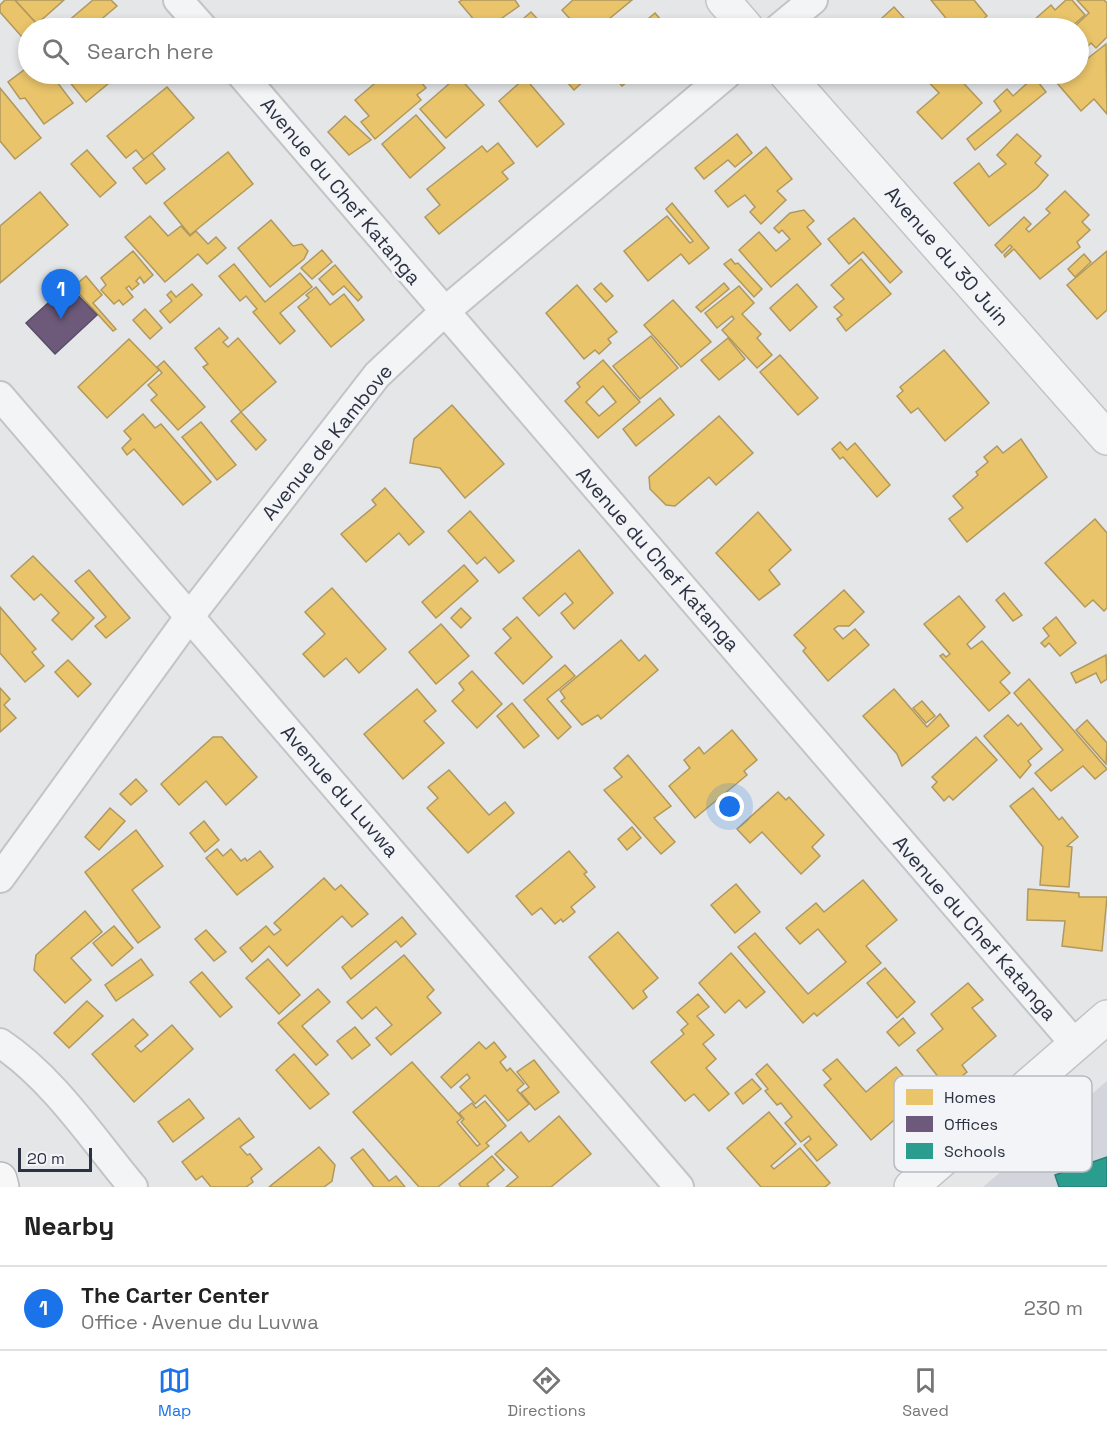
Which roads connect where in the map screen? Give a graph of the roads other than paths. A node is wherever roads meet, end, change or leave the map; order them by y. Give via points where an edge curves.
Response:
1 (178, 0) edge
2 (723, 0) edge
3 (813, 0) edge
4 (193, 18) edge
5 (738, 18) edge
6 (792, 18) edge
7 (250, 84) edge
8 (714, 84) edge
9 (795, 84) edge
10 (444, 312) junction
11 (0, 396) edge
12 (1107, 438) edge
13 (190, 616) junction
14 (0, 878) edge
15 (1107, 1017) edge
16 (0, 1043) edge
17 (1075, 1044) junction
18 (1038, 1076) edge
19 (928, 1172) edge
20 (0, 1179) edge
21 (2, 1187) edge
22 (133, 1187) edge
23 (679, 1187) edge
24 (911, 1187) edge

1 - 4 street
2 - 5 street
3 - 6 street
7 - 10 street, Avenue du Chef Katanga
8 - 10 street, Avenue de Kambove
9 - 12 street, Avenue du 30 Juin
10 - 13 street, Avenue de Kambove via 376,375
10 - 17 street, Avenue du Chef Katanga
11 - 13 street, Avenue du Luvwa
13 - 14 street, Avenue de Kambove
13 - 23 street, Avenue du Luvwa
15 - 17 street
16 - 22 street via 17,1054 49,1087
17 - 18 street
19 - 24 street
20 - 21 highway

